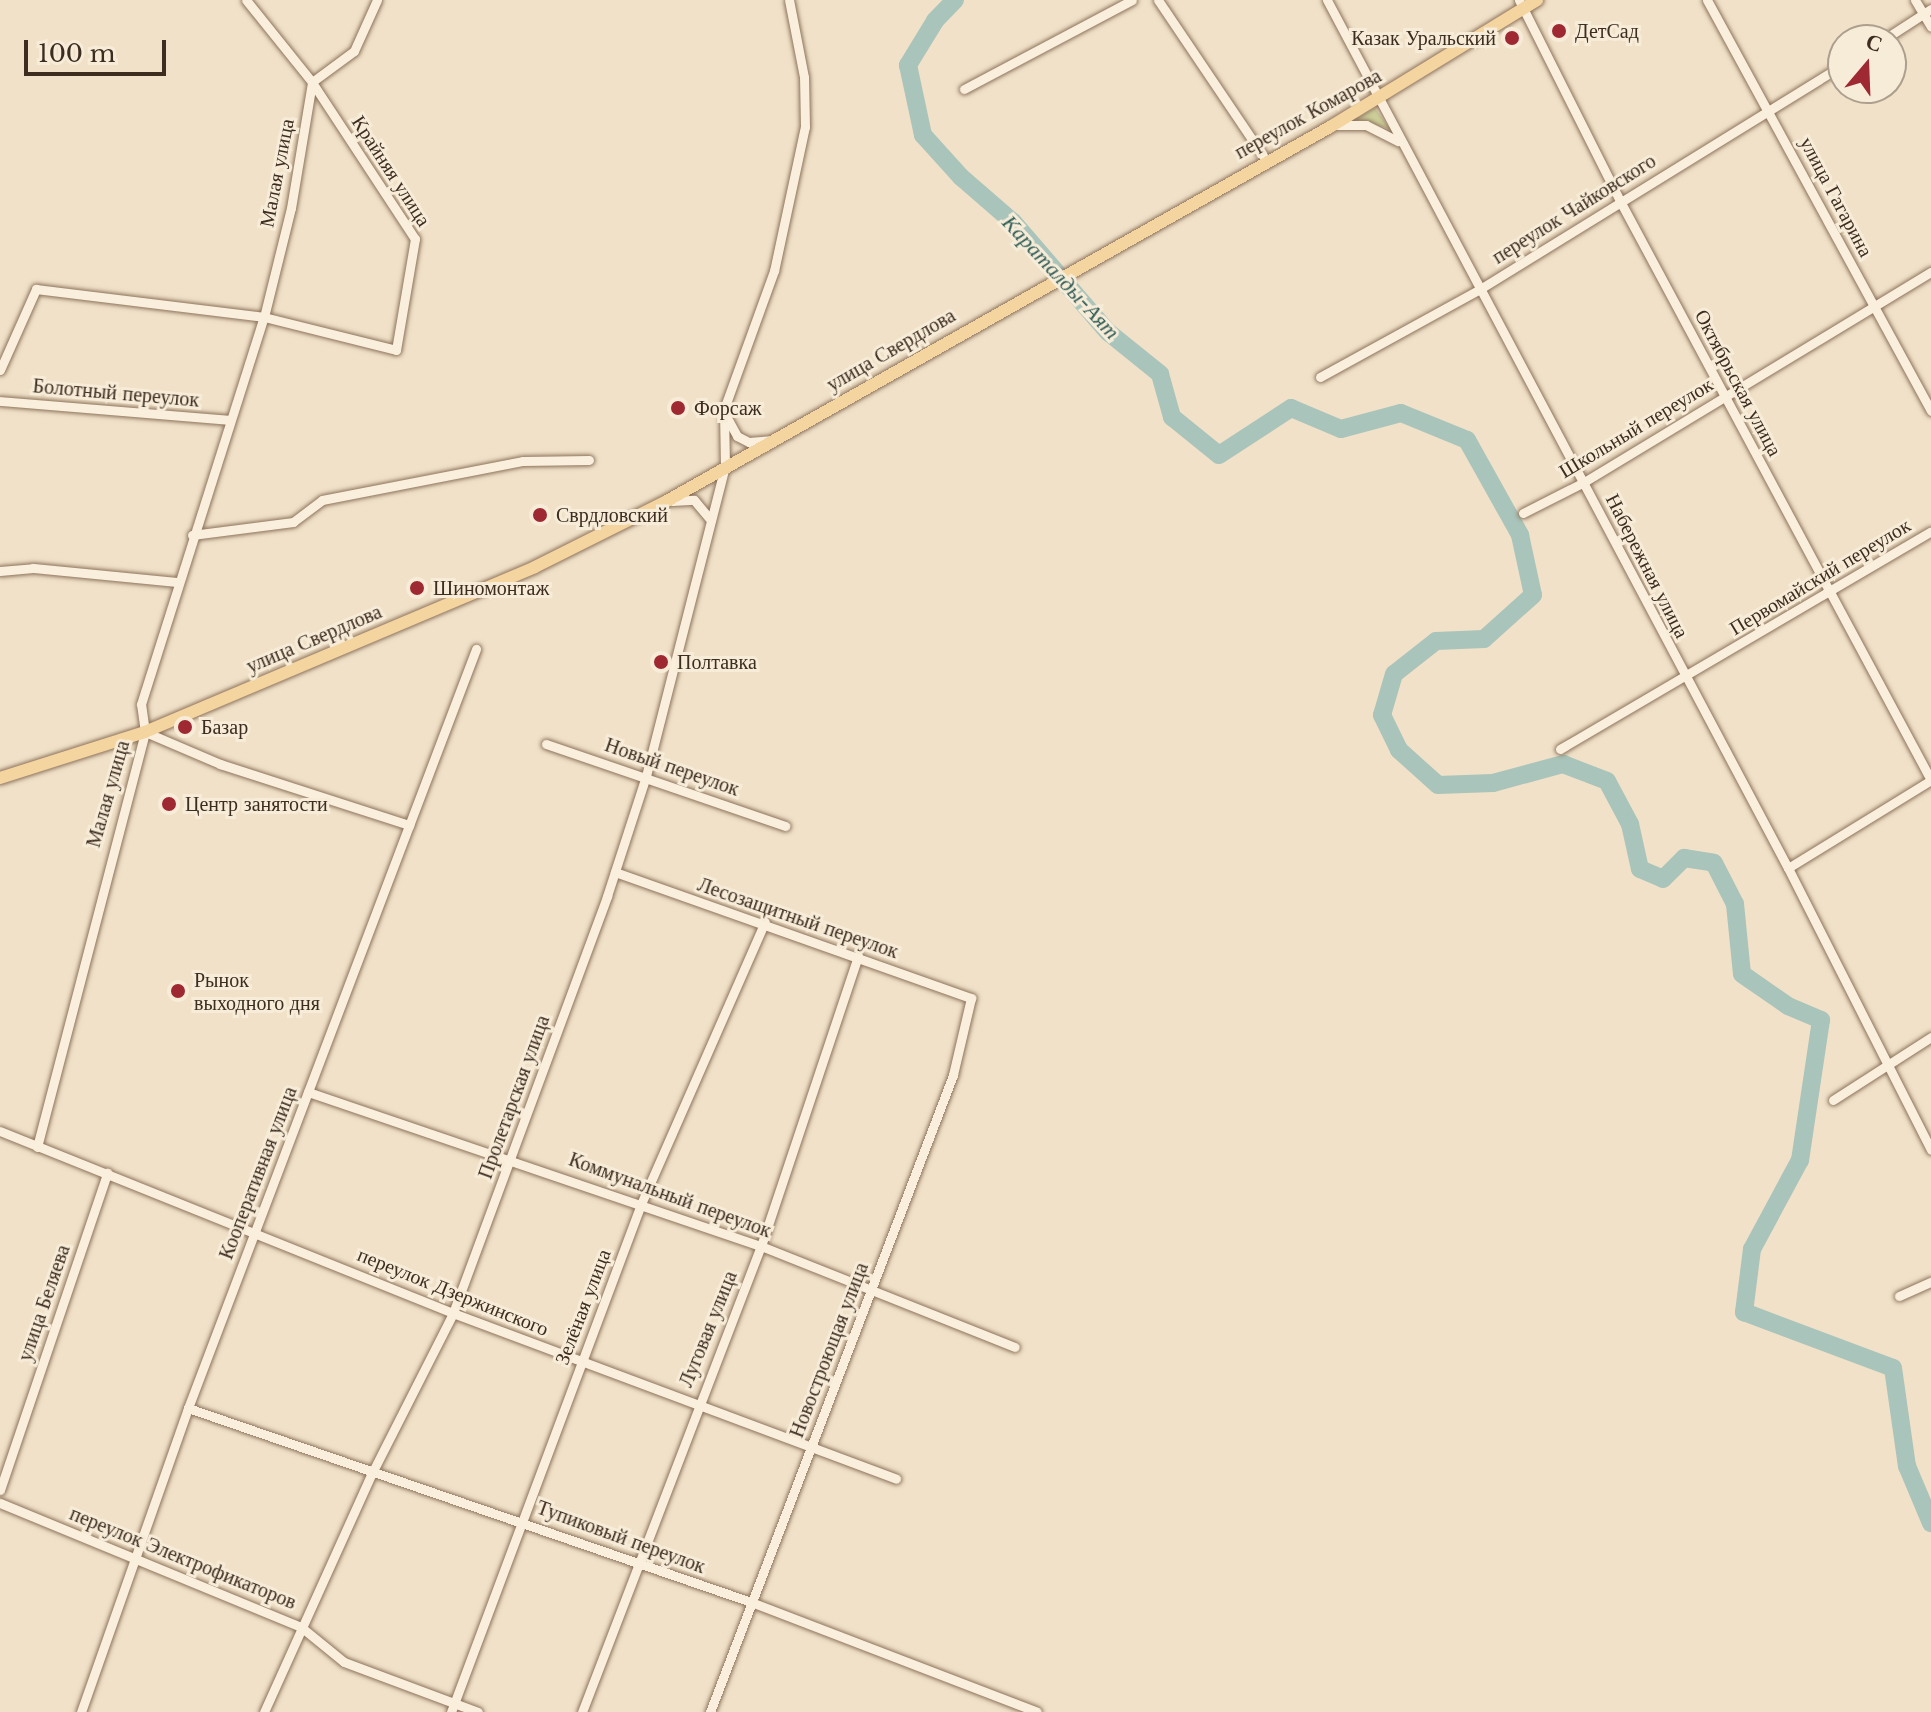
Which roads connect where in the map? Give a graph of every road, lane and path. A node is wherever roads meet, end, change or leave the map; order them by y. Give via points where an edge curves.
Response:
1 (246, 0) edge
2 (377, 0) edge
3 (789, 0) edge
4 (1132, 0) edge
5 (1158, 0) edge
6 (1327, 0) edge
7 (1537, 0) edge
8 (1707, 0) edge
9 (1915, 0) edge
10 (1521, 5) edge
11 (1927, 12) edge
12 (1907, 25) edge
13 (1931, 27) edge
14 (1827, 75) edge
15 (312, 82) junction
16 (964, 89) dead end
17 (1379, 99) junction
18 (1770, 111) junction
19 (1330, 127) junction
20 (1399, 142) junction
21 (1266, 160) junction
22 (1620, 201) junction
23 (1095, 256) joint
24 (1931, 272) edge
25 (1480, 289) junction
26 (1874, 307) junction
27 (264, 317) junction
28 (0, 370) edge
29 (1320, 377) dead end
30 (1725, 397) junction
31 (0, 401) edge
32 (724, 409) junction
33 (1931, 411) edge
34 (229, 420) junction
35 (777, 439) junction
36 (589, 460) dead end
37 (725, 467) junction
38 (1584, 482) junction
39 (665, 502) junction
40 (1523, 513) dead end
41 (711, 523) junction
42 (1931, 531) edge
43 (192, 535) junction
44 (0, 571) edge
45 (177, 582) junction
46 (1830, 591) junction
47 (476, 649) dead end
48 (1685, 679) junction
49 (145, 732) junction
50 (546, 744) dead end
51 (1560, 749) dead end
52 (646, 776) junction
53 (0, 778) edge
54 (1931, 780) edge
55 (409, 825) junction
56 (785, 826) dead end
57 (1788, 868) junction
58 (615, 872) junction
59 (765, 922) junction
60 (858, 956) junction
61 (971, 998) joint
62 (1931, 1037) edge
63 (1885, 1062) junction
64 (308, 1092) junction
65 (1833, 1100) dead end
66 (0, 1131) edge
67 (37, 1147) junction
68 (1931, 1150) edge
69 (511, 1156) junction
70 (107, 1173) junction
71 (641, 1204) junction
72 (254, 1232) junction
73 (761, 1246) junction
74 (1931, 1282) edge
75 (872, 1289) junction
76 (1899, 1296) dead end
77 (453, 1313) junction
78 (1015, 1347) dead end
79 (582, 1362) junction
80 (696, 1406) junction
81 (188, 1408) junction
82 (812, 1448) junction
83 (372, 1473) junction
84 (896, 1479) dead end
85 (0, 1490) edge
86 (0, 1503) edge
87 (521, 1521) junction
88 (134, 1557) junction
89 (637, 1565) junction
90 (751, 1602) junction
91 (301, 1627) junction
92 (452, 1708) edge
93 (1037, 1711) edge
94 (81, 1712) edge
95 (264, 1712) edge
96 (478, 1712) edge
97 (582, 1712) edge
98 (710, 1712) edge

1 - 15 street, Крайняя улица
2 - 15 street via 354,51
3 - 32 street via 804,77 805,127 774,271
4 - 16 street
5 - 21 street
6 - 17 street, Набережная улица
7 - 10 main road, переулок Комарова
8 - 18 street, улица Гагарина
9 - 11 street
10 - 17 main road, переулок Комарова
10 - 22 street, Октябрьская улица
11 - 12 street
11 - 13 street
14 - 18 street, переулок Чайковского
15 - 27 street, Малая улица via 291,208
15 - 27 street, Крайняя улица via 415,239 396,350
17 - 19 main road, переулок Комарова
17 - 20 street, Набережная улица
18 - 22 street, переулок Чайковского
18 - 26 street, улица Гагарина
19 - 20 street via 1366,125
19 - 21 main road, переулок Комарова
20 - 25 street, Набережная улица
21 - 23 main road, переулок Комарова
22 - 25 street, переулок Чайковского
22 - 30 street, Октябрьская улица
23 - 35 main road, улица Свердлова
24 - 26 street, Школьный переулок
25 - 29 street, переулок Чайковского
25 - 38 street, Набережная улица
26 - 30 street, Школьный переулок
26 - 33 street, улица Гагарина
27 - 28 street via 36,289
27 - 34 street, Малая улица
30 - 38 street, Школьный переулок
30 - 46 street, Октябрьская улица
31 - 34 street, Болотный переулок
32 - 35 street via 737,436 749,442
32 - 37 street, Пролетарская улица
34 - 43 street, Малая улица
35 - 37 main road, улица Свердлова
36 - 43 street via 492,467 322,500 293,522
37 - 39 main road, улица Свердлова
37 - 41 street, Пролетарская улица
38 - 40 street, Школьный переулок
38 - 48 street, Набережная улица
39 - 41 street via 694,500 709,513
39 - 49 main road, улица Свердлова via 535,567
41 - 52 street, Пролетарская улица
42 - 46 street, Первомайский переулок
43 - 45 street, Малая улица
44 - 45 street via 33,568
45 - 49 street, Малая улица via 141,704
46 - 48 street, Первомайский переулок
46 - 54 street, Октябрьская улица
47 - 55 street, Кооперативная улица
48 - 51 street, Первомайский переулок
48 - 57 street, Набережная улица
49 - 53 main road, улица Свердлова
49 - 55 street via 220,764
49 - 67 street, Малая улица
50 - 52 street, Новый переулок
52 - 56 street, Новый переулок
52 - 58 street, Пролетарская улица
54 - 57 street
55 - 64 street, Кооперативная улица
57 - 63 street, Набережная улица
58 - 59 street, Лесозащитный переулок
58 - 69 street, Пролетарская улица
59 - 60 street, Лесозащитный переулок
59 - 71 street, Зелёная улица
60 - 61 street, Лесозащитный переулок
60 - 73 street, Луговая улица
61 - 75 street, Новостроющая улица via 953,1075
62 - 63 street
63 - 65 street via 1881,1073
63 - 68 street, Набережная улица
64 - 69 street, Коммунальный переулок
64 - 72 street, Кооперативная улица
66 - 67 street, переулок Дзержинского
67 - 70 street, переулок Дзержинского
69 - 71 street, Коммунальный переулок
69 - 77 street, Пролетарская улица
70 - 72 street, переулок Дзержинского
70 - 85 street, улица Беляева
71 - 73 street, Коммунальный переулок
71 - 79 street, Зелёная улица
72 - 77 street, переулок Дзержинского
72 - 81 street, Кооперативная улица
73 - 75 street, Коммунальный переулок
73 - 80 street, Луговая улица
74 - 76 street
75 - 78 street, Коммунальный переулок
75 - 82 street, Новостроющая улица
77 - 79 street, переулок Дзержинского
77 - 83 street, Пролетарская улица
79 - 80 street, переулок Дзержинского
79 - 87 street, Зелёная улица
80 - 82 street, переулок Дзержинского
80 - 89 street, Луговая улица
81 - 83 street, Тупиковый переулок
81 - 88 street, Кооперативная улица
82 - 84 street, переулок Дзержинского
82 - 90 street, Новостроющая улица
83 - 87 street, Тупиковый переулок
83 - 91 street, Пролетарская улица
86 - 88 street, переулок Электрофикаторов
87 - 89 street, Тупиковый переулок
87 - 92 street, Зелёная улица
88 - 91 street, переулок Электрофикаторов
88 - 94 street, Кооперативная улица
89 - 90 street, Тупиковый переулок
89 - 97 street, Луговая улица
90 - 93 street, Тупиковый переулок
90 - 98 street, Новостроющая улица
91 - 92 street, переулок Электрофикаторов via 344,1662
91 - 95 street, Пролетарская улица
92 - 96 street, переулок Электрофикаторов

